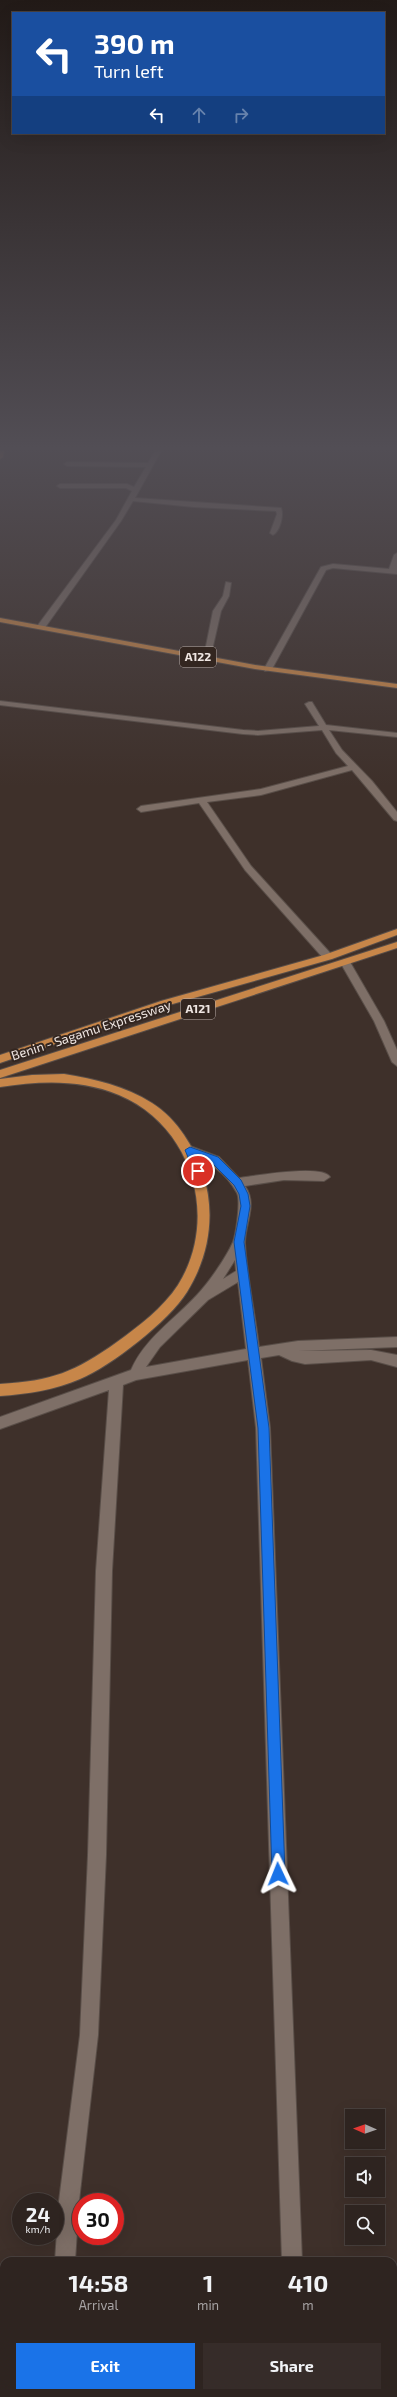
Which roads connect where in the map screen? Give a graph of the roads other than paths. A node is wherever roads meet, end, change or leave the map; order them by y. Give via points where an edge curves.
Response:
1 (88, 563) edge
2 (394, 572) edge
3 (228, 583) dead end
4 (0, 620) edge
5 (41, 627) junction
6 (206, 659) junction
7 (268, 669) junction
8 (397, 686) edge
9 (0, 703) edge
10 (310, 704) dead end
11 (324, 727) junction
12 (397, 735) edge
13 (354, 767) junction
14 (201, 800) junction
15 (140, 809) dead end
16 (397, 818) edge
17 (397, 932) edge
18 (397, 945) edge
19 (328, 957) junction
20 (345, 962) junction
21 (0, 1058) edge
22 (396, 1059) edge
23 (0, 1074) edge
24 (0, 1083) edge
25 (190, 1150) junction
26 (324, 1176) dead end
27 (238, 1183) junction
28 (239, 1242) junction
29 (243, 1273) junction
30 (203, 1298) junction
31 (397, 1342) edge
32 (279, 1348) junction
33 (255, 1352) junction
34 (397, 1362) edge
35 (136, 1374) junction
36 (116, 1382) junction
37 (0, 1390) edge
38 (0, 1423) edge
39 (65, 2257) edge
40 (292, 2257) edge

1 - 5 street
2 - 7 street via 333,566 323,568
3 - 6 street via 226,596 217,611
4 - 5 highway, A122
5 - 6 highway, A122
6 - 7 highway, A122
7 - 8 highway, A122
9 - 11 street via 258,733
10 - 11 street
11 - 12 street
11 - 13 street via 339,751
13 - 14 street via 283,787
13 - 16 street
14 - 15 street
14 - 19 street via 248,868
17 - 19 highway, A121
18 - 20 highway, Benin - Sagamu Expressway / A121
19 - 21 highway, A121 via 184,997
20 - 22 street via 373,1010
20 - 23 highway, Benin - Sagamu Expressway / A121
24 - 25 highway via 54,1078 99,1084 122,1091 146,1103 168,1121
25 - 27 street via 214,1160
25 - 37 highway via 205,1200 204,1230 196,1259 183,1288 155,1320 84,1371 29,1389
26 - 27 street via 284,1176
27 - 28 street via 244,1194 245,1206
28 - 29 street
28 - 30 street
29 - 30 street
29 - 33 street
30 - 35 street via 150,1350 139,1364
31 - 32 street
32 - 33 street
32 - 34 street via 292,1356 305,1358 371,1355
33 - 35 street
33 - 40 street via 263,1428
35 - 36 street
36 - 38 street
36 - 39 street via 104,1571 97,1855 89,2035 69,2201

